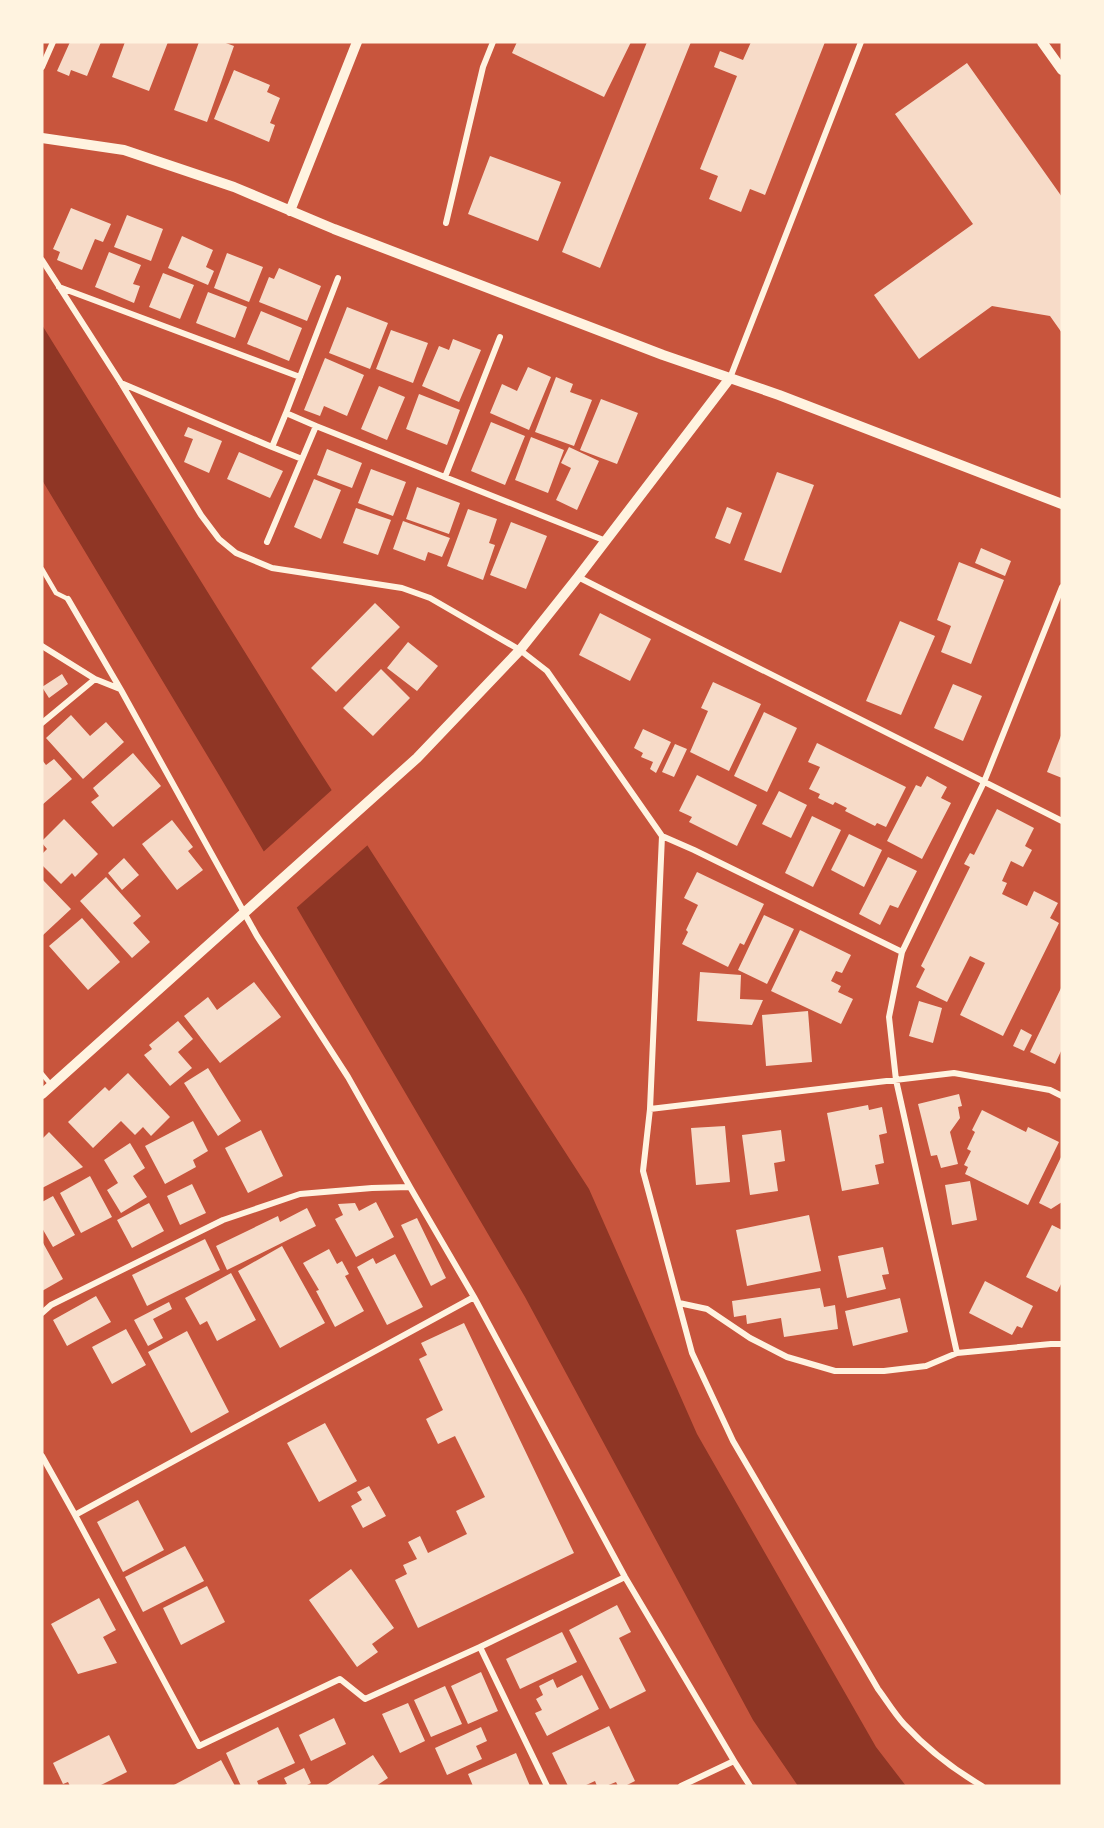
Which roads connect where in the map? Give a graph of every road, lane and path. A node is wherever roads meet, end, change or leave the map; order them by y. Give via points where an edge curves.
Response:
1 (52, 42) edge
2 (357, 42) edge
3 (493, 42) edge
4 (861, 42) edge
5 (1042, 42) edge
6 (42, 67) edge
7 (1062, 70) edge
8 (42, 138) edge
9 (290, 211) junction
10 (446, 223) dead end
11 (42, 260) edge
12 (338, 278) dead end
13 (59, 287) junction
14 (500, 337) dead end
15 (300, 377) junction
16 (730, 378) junction
17 (121, 383) junction
18 (286, 413) junction
19 (316, 426) junction
20 (272, 447) junction
21 (302, 459) junction
22 (445, 477) junction
23 (1062, 504) edge
24 (606, 541) junction
25 (267, 543) dead end
26 (42, 569) edge
27 (578, 577) junction
28 (1062, 587) edge
29 (68, 599) joint
30 (42, 646) edge
31 (520, 650) junction
32 (95, 679) junction
33 (121, 690) junction
34 (42, 723) edge
35 (984, 782) junction
36 (1062, 821) edge
37 (662, 836) junction
38 (245, 913) junction
39 (902, 952) junction
40 (42, 1074) edge
41 (896, 1080) junction
42 (52, 1086) junction
43 (42, 1094) edge
44 (1062, 1096) edge
45 (650, 1109) junction
46 (410, 1187) junction
47 (474, 1297) junction
48 (679, 1303) junction
49 (42, 1313) edge
50 (1062, 1344) edge
51 (957, 1353) junction
52 (42, 1456) edge
53 (75, 1515) junction
54 (625, 1577) junction
55 (480, 1647) junction
56 (734, 1761) junction
57 (547, 1786) edge
58 (681, 1786) edge
59 (750, 1786) edge
60 (982, 1786) edge

1 - 6 street
2 - 9 street
3 - 10 street via 483,67
4 - 16 street
5 - 7 street
8 - 9 street via 124,150
9 - 16 street
11 - 13 street
12 - 15 street
13 - 15 street
13 - 17 street
14 - 22 street
15 - 18 street
16 - 23 street
16 - 24 street
17 - 20 street
17 - 31 street via 201,514 219,539 236,553 272,568 412,591 456,611
18 - 19 street
18 - 20 street
19 - 21 street
19 - 22 street
20 - 21 street
21 - 25 street
22 - 24 street
24 - 27 street
26 - 29 lane via 56,593
27 - 31 street
27 - 35 street
28 - 35 street
29 - 33 street
30 - 32 street
31 - 37 street via 547,671
31 - 38 street via 417,758
32 - 33 street
32 - 34 street
33 - 38 street
35 - 36 street
35 - 39 street
37 - 39 street
37 - 45 street
38 - 42 street
38 - 46 street via 348,1077
39 - 41 street via 889,1017
40 - 42 lane
41 - 44 street via 954,1073 1050,1090
41 - 45 street
41 - 51 street
42 - 43 street
45 - 48 street via 643,1171
46 - 47 street
46 - 49 street via 300,1194 223,1220 51,1305
47 - 53 street
47 - 54 street
48 - 51 street via 706,1309 787,1357 835,1371 926,1366
48 - 60 street via 692,1353 733,1441 878,1689 927,1747
50 - 51 street
52 - 53 street
53 - 55 street via 200,1746 340,1678 365,1699
54 - 55 street
54 - 56 street
55 - 57 street
56 - 58 street
56 - 59 street

